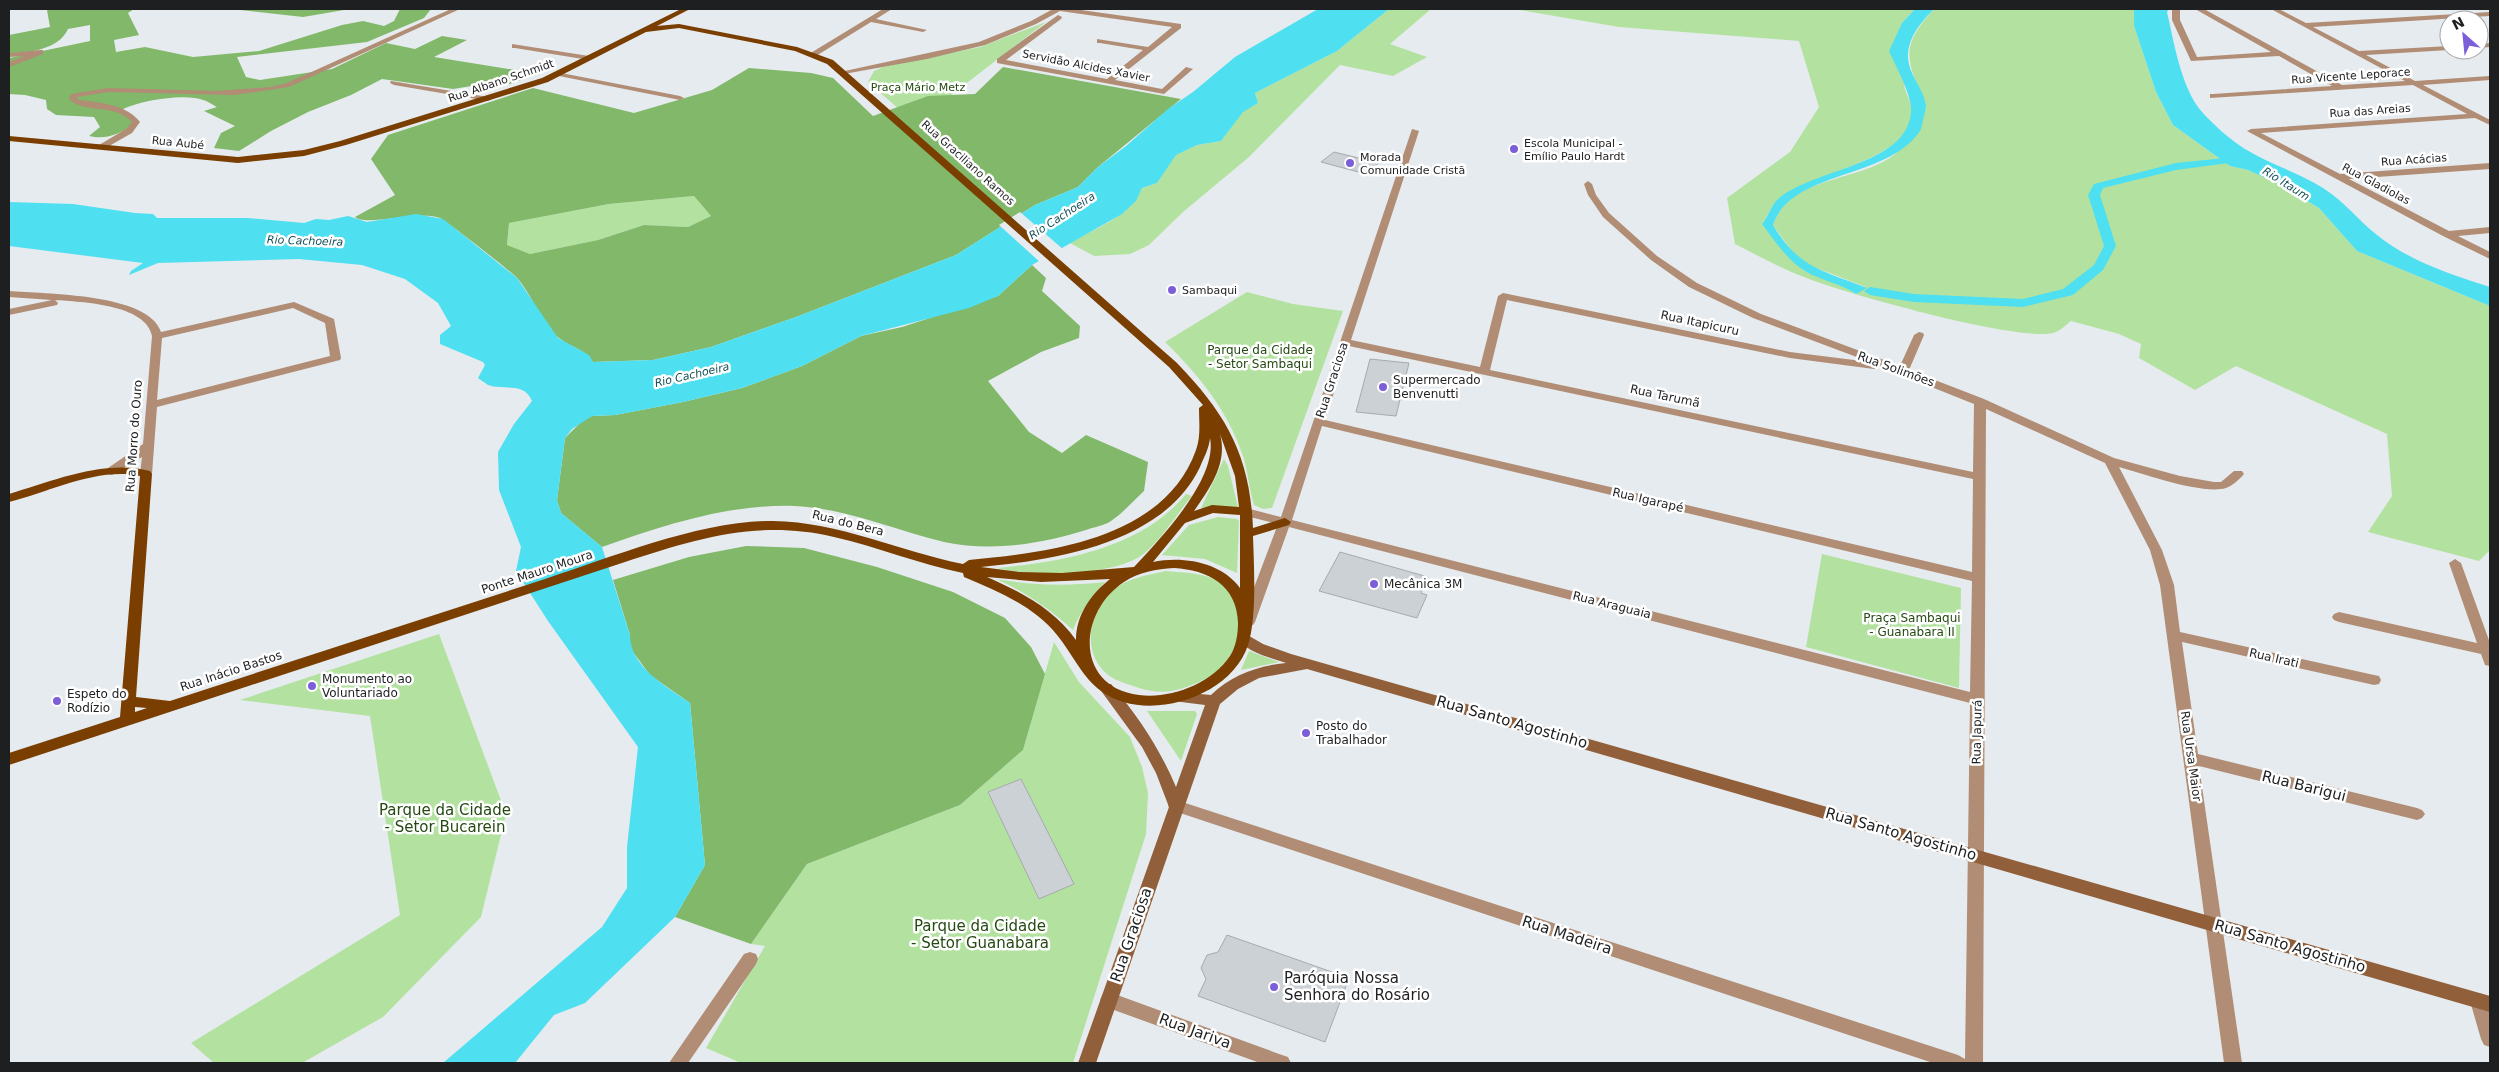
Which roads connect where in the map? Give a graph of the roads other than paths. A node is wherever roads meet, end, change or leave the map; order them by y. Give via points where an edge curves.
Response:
1 (456, 9) edge
2 (686, 9) edge
3 (888, 9) edge
4 (1062, 9) edge
5 (2176, 9) edge
6 (2199, 9) edge
7 (2274, 9) edge
8 (2490, 14) edge
9 (674, 15) junction
10 (869, 20) junction
11 (678, 26) junction
12 (2306, 26) junction
13 (645, 30) junction
14 (923, 30) dead end
15 (1100, 41) dead end
16 (515, 46) dead end
17 (1149, 49) junction
18 (2439, 49) edge
19 (2358, 53) junction
20 (813, 54) junction
21 (2280, 54) junction
22 (9, 55) edge
23 (589, 58) junction
24 (9, 65) edge
25 (1189, 69) dead end
26 (844, 72) junction
27 (559, 74) junction
28 (2490, 78) edge
29 (1109, 81) junction
30 (394, 83) dead end
31 (2414, 83) junction
32 (2341, 88) junction
33 (2213, 96) dead end
34 (680, 98) dead end
35 (488, 99) junction
36 (2490, 115) edge
37 (2476, 116) junction
38 (2490, 123) edge
39 (1414, 131) dead end
40 (2251, 131) joint
41 (9, 139) edge
42 (343, 143) joint
43 (102, 147) junction
44 (2490, 166) edge
45 (2339, 177) junction
46 (1588, 184) dead end
47 (2490, 230) edge
48 (2446, 234) junction
49 (2490, 256) edge
50 (9, 294) edge
51 (65, 300) junction
52 (9, 312) edge
53 (157, 336) junction
54 (1919, 336) dead end
55 (1345, 342) junction
56 (1899, 370) junction
57 (1484, 372) junction
58 (1199, 395) junction
59 (1980, 401) junction
60 (152, 405) junction
61 (1204, 408) junction
62 (1318, 422) junction
63 (148, 445) junction
64 (2110, 461) junction
65 (112, 471) junction
66 (146, 474) junction
67 (2238, 474) dead end
68 (1979, 477) junction
69 (9, 498) edge
70 (1246, 512) junction
71 (1179, 521) junction
72 (1285, 522) junction
73 (1246, 534) junction
74 (620, 559) joint
75 (2455, 563) dead end
76 (951, 566) junction
77 (1134, 571) junction
78 (1979, 578) junction
79 (463, 611) joint
80 (2339, 617) dead end
81 (1245, 629) junction
82 (2174, 635) junction
83 (2488, 655) edge
84 (1085, 663) junction
85 (1312, 665) junction
86 (2374, 680) dead end
87 (1229, 686) joint
88 (1106, 688) junction
89 (1178, 697) junction
90 (1977, 699) junction
91 (128, 700) junction
92 (1214, 701) junction
93 (178, 704) junction
94 (127, 721) junction
95 (95, 731) junction
96 (2191, 758) junction
97 (9, 759) edge
98 (1176, 806) junction
99 (2418, 814) dead end
100 (1976, 856) junction
101 (2214, 924) junction
102 (750, 959) dead end
103 (1109, 1000) junction
104 (2485, 1002) edge
105 (2490, 1039) edge
106 (678, 1063) edge
107 (1086, 1063) edge
108 (1282, 1063) edge
109 (1958, 1063) edge
110 (1974, 1063) edge
111 (2233, 1063) edge

1 - 43 street via 274,89 242,93 112,90 74,96 77,102 116,110 130,115 136,122 129,131
2 - 9 main road, Rua Albano Schmidt
3 - 10 street
4 - 17 street via 1178,26
4 - 26 street via 984,42
4 - 29 street, Servidão Alcides Xavier via 1000,61
5 - 21 street via 2176,20 2194,59
6 - 21 street
7 - 12 street
8 - 12 street
9 - 11 main road via 672,20
9 - 13 main road, Rua Albano Schmidt
10 - 14 street
10 - 20 street
11 - 13 main road, Rua Graciliano Ramos
11 - 20 main road, Rua Graciliano Ramos via 760,40
12 - 19 street
13 - 23 main road, Rua Albano Schmidt
15 - 17 street
16 - 23 street
17 - 29 street
18 - 19 street
19 - 31 street
20 - 26 main road, Rua Graciliano Ramos
21 - 32 street
22 - 24 street via 40,52
23 - 27 main road, Rua Albano Schmidt
25 - 29 street, Servidão Alcides Xavier via 1164,92
26 - 58 main road, Rua Graciliano Ramos via 1173,364
27 - 34 street
27 - 35 main road, Rua Albano Schmidt
28 - 31 street, Rua Vicente Leporace
30 - 35 street
31 - 32 street, Rua Vicente Leporace
31 - 37 street
32 - 33 street, Rua Vicente Leporace
35 - 42 main road, Rua Albano Schmidt
36 - 37 street, Rua das Areias
37 - 38 street
37 - 40 street, Rua das Areias
39 - 55 street, Rua Graciosa
40 - 45 street, Rua Gladiolas
41 - 43 main road, Rua Aubé
42 - 43 main road, Rua Aubé via 304,153 238,160
44 - 45 street, Rua Acácias
45 - 48 street, Rua Gladiolas
46 - 56 street, Rua Solimões via 1597,204 1612,221 1654,258 1693,285 1757,316
47 - 48 street
48 - 49 street, Rua Gladiolas
50 - 51 street
51 - 52 street
51 - 53 street via 135,311 152,322
53 - 60 street, Rua Morro do Ouro
53 - 60 street via 294,305 330,321 336,358
54 - 56 street
55 - 57 street, Rua Tarumã
55 - 62 street, Rua Graciosa
56 - 57 street, Rua Itapicuru via 1790,355 1503,296
56 - 59 street, Rua Solimões
57 - 68 street, Rua Tarumã
58 - 61 main road, Rua Graciliano Ramos
58 - 70 main road, Rua Graciliano Ramos via 1221,424 1231,444 1242,479
59 - 64 street, Rua Solimões
59 - 68 street, Rua Japurá
60 - 63 street, Rua Morro do Ouro
61 - 71 main road, Rua Graciliano Ramos via 1214,428 1217,456 1212,473
61 - 76 main road via 1202,449 1195,468 1169,500 1132,526 1098,542 1075,548 998,562
62 - 72 street, Rua Graciosa
62 - 78 street, Rua Igarapé
63 - 65 street
63 - 66 street, Rua Morro do Ouro
64 - 67 street, Rua Solimões via 2214,486 2224,485
64 - 82 street, Rua Ursa Maior via 2163,568
65 - 66 main road via 137,470
65 - 69 main road
66 - 91 main road, Rua Morro do Ouro
68 - 78 street, Rua Japurá
70 - 71 main road via 1212,509
70 - 72 street, Rua Araguaia
70 - 73 main road, Rua Graciliano Ramos
71 - 77 main road, Rua Graciliano Ramos via 1153,555
72 - 73 main road
72 - 81 street, Rua Graciosa
72 - 90 street, Rua Araguaia
73 - 81 main road, Rua Graciliano Ramos
74 - 76 main road, Rua do Bera via 705,534 761,526 792,526 827,531
74 - 79 main road, Ponte Mauro Moura
75 - 83 street
76 - 77 main road, Rua do Bera via 1035,579
76 - 84 main road, Rua do Bera via 1014,595 1049,618
77 - 81 main road via 1171,564 1207,569 1222,576 1241,600
77 - 84 main road via 1108,587 1085,620 1082,632
78 - 90 street, Rua Japurá
79 - 93 main road, Rua Inácio Bastos
80 - 83 street
81 - 85 main road, Rua Santo Agostinho via 1271,653
81 - 89 main road via 1241,652 1229,670
82 - 86 street, Rua Irati
82 - 96 street, Rua Ursa Maior
84 - 88 main road
85 - 87 main road, Rua Santo Agostinho via 1258,673
85 - 100 main road, Rua Santo Agostinho
87 - 92 main road, Rua Graciosa
88 - 89 main road via 1124,698 1142,701
88 - 98 main road via 1152,750
89 - 92 main road
90 - 100 street, Rua Japurá
91 - 93 main road
91 - 94 main road, Rua Morro do Ouro
91 - 95 main road via 117,714
92 - 98 main road, Rua Graciosa
93 - 94 main road, Rua Inácio Bastos
94 - 95 main road, Rua Inácio Bastos
95 - 97 main road, Rua Inácio Bastos
96 - 99 street, Rua Barigui
96 - 101 street, Rua Ursa Maior
98 - 103 main road, Rua Graciosa
98 - 109 street, Rua Madeira
100 - 101 main road, Rua Santo Agostinho
100 - 110 street, Rua Japurá
101 - 104 main road, Rua Santo Agostinho
101 - 111 street, Rua Ursa Maior
102 - 106 street
103 - 107 main road, Rua Graciosa
103 - 108 street, Rua Jariva
104 - 105 street

